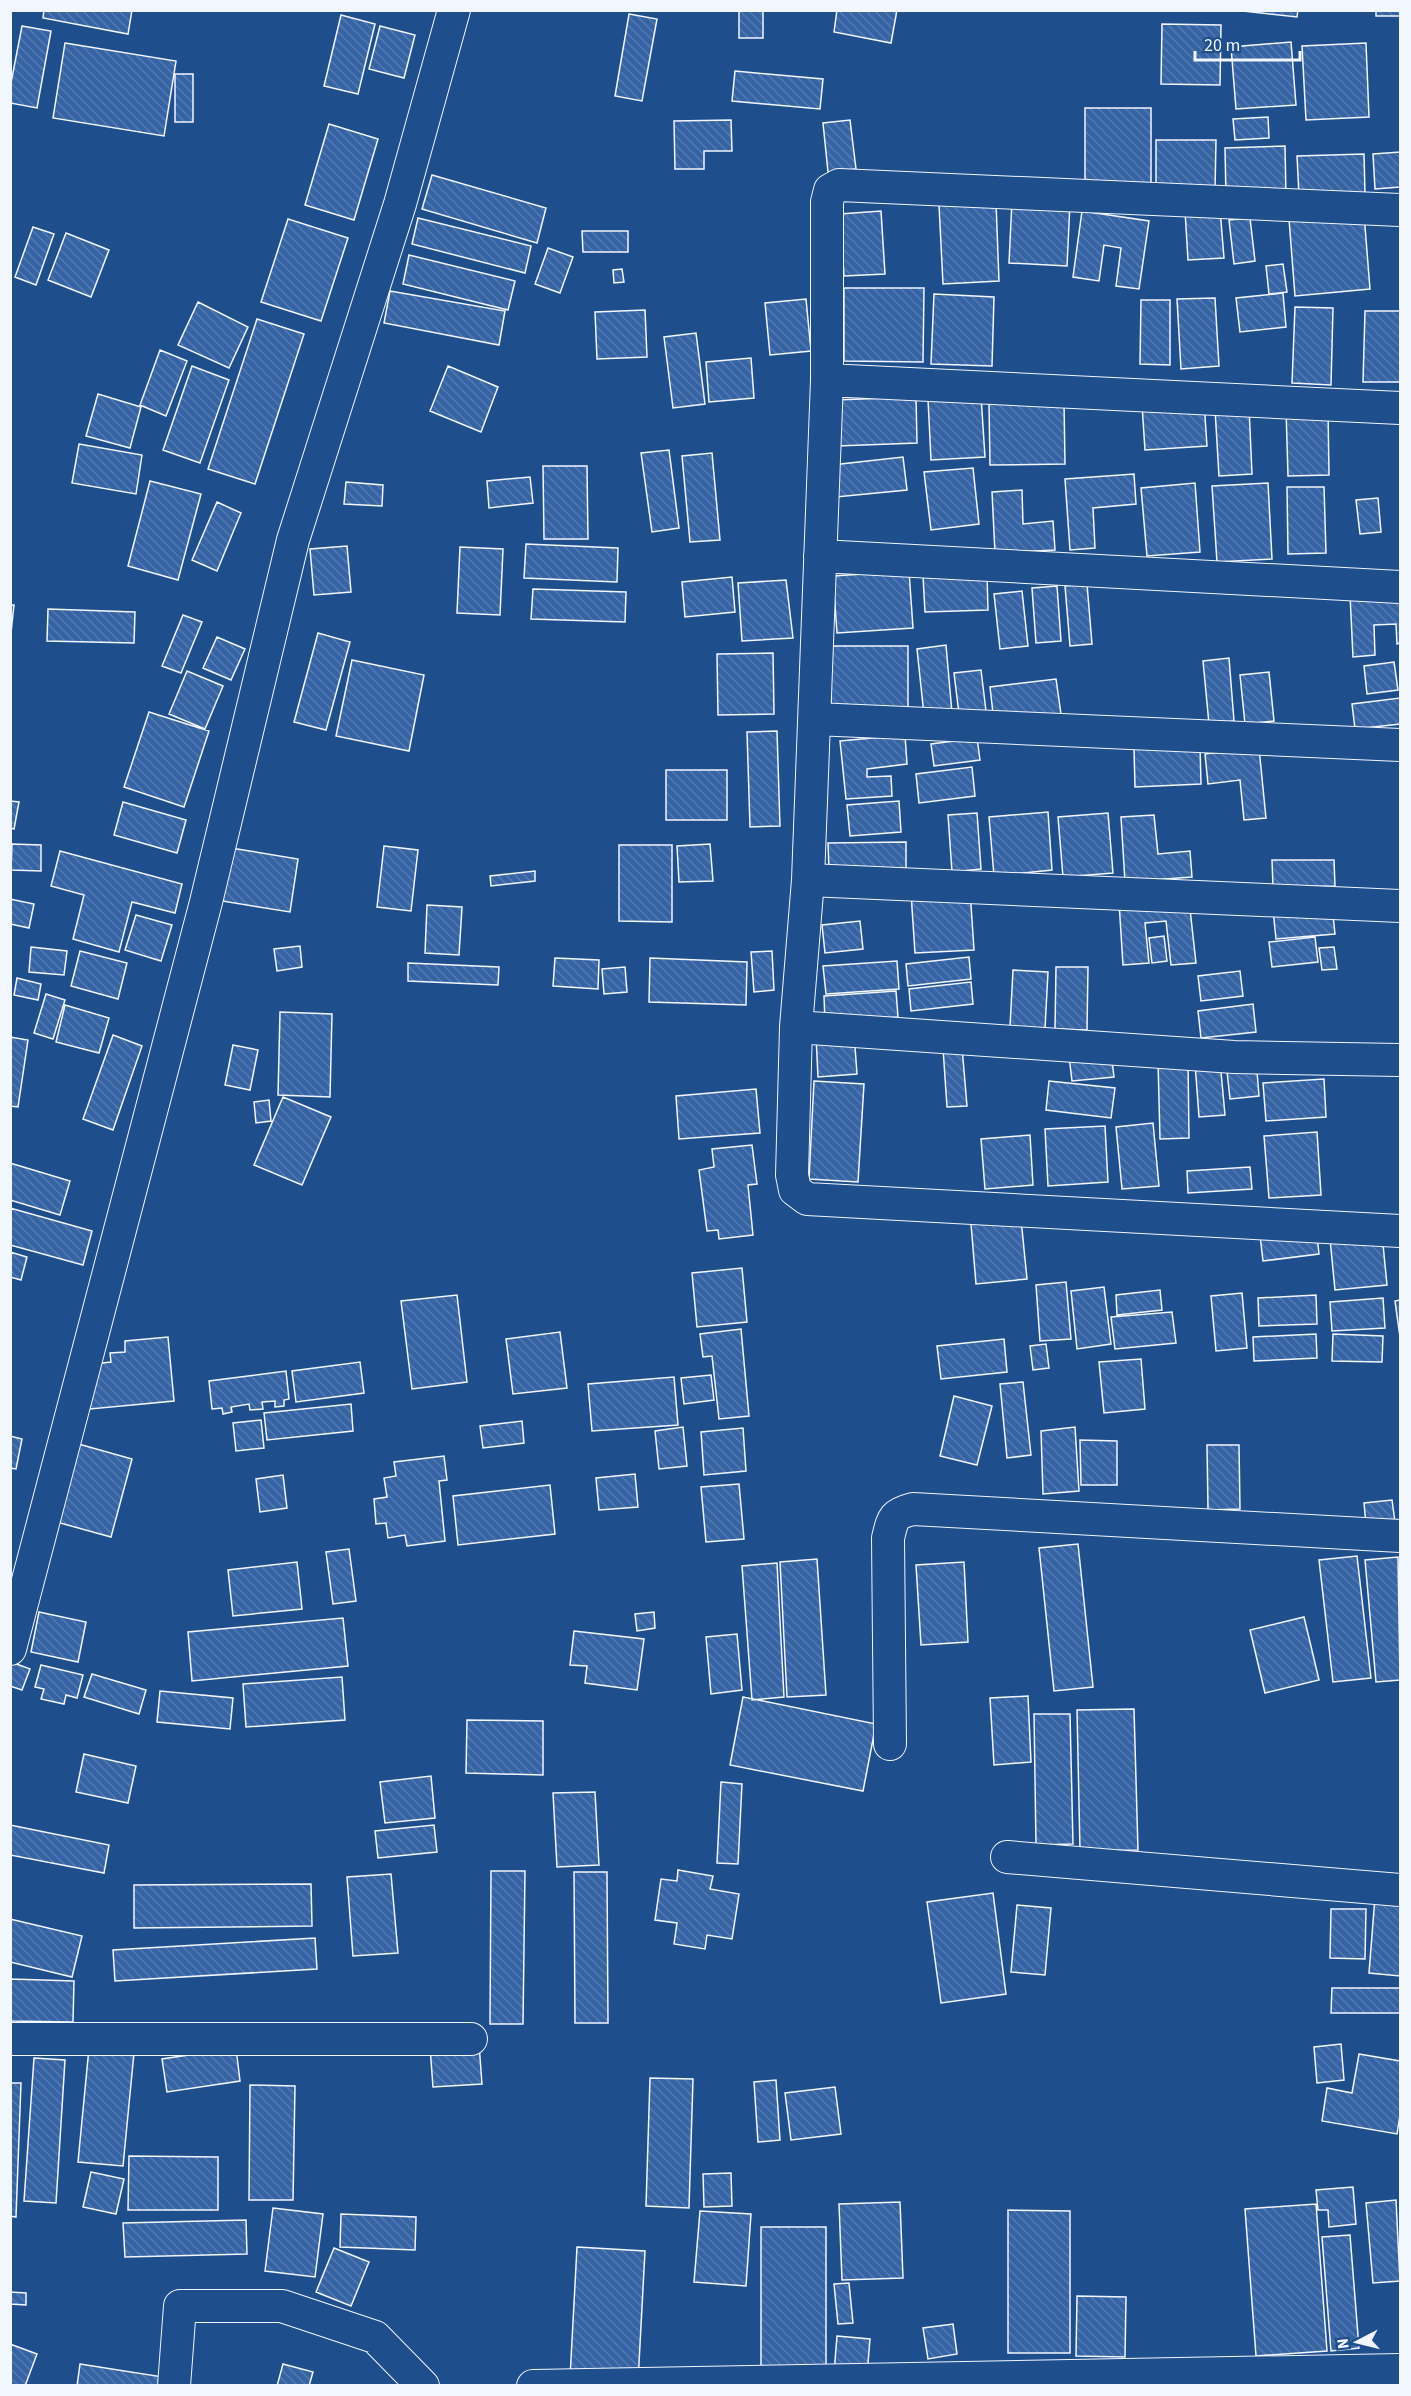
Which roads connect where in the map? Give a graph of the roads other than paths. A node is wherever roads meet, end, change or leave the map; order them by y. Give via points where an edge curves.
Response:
1 (454, 10) edge
2 (1401, 210) edge
3 (827, 380) junction
4 (1401, 408) edge
5 (820, 555) junction
6 (1401, 587) edge
7 (815, 719) junction
8 (1401, 746) edge
9 (808, 880) junction
10 (1401, 906) edge
11 (796, 1027) junction
12 (1401, 1060) edge
13 (1401, 1231) edge
14 (1401, 1536) edge
15 (10, 1649) edge
16 (890, 1744) dead end
17 (1007, 1857) dead end
18 (1401, 1890) edge
19 (471, 2039) dead end
20 (10, 2040) edge
21 (1401, 2370) edge
22 (174, 2385) edge
23 (423, 2385) edge
24 (533, 2385) edge

1 - 15 street via 400,204 293,540 206,902
2 - 3 street via 839,185 830,190 827,202
3 - 4 street
3 - 5 street
5 - 6 street
5 - 7 street
7 - 8 street
7 - 9 street
9 - 10 street
9 - 11 street
11 - 12 street via 1234,1057
11 - 13 street via 792,1175 795,1190 807,1199
14 - 16 street via 914,1509 898,1513 888,1538
17 - 18 street
19 - 20 street
21 - 24 street
22 - 23 street via 180,2306 282,2306 375,2337

